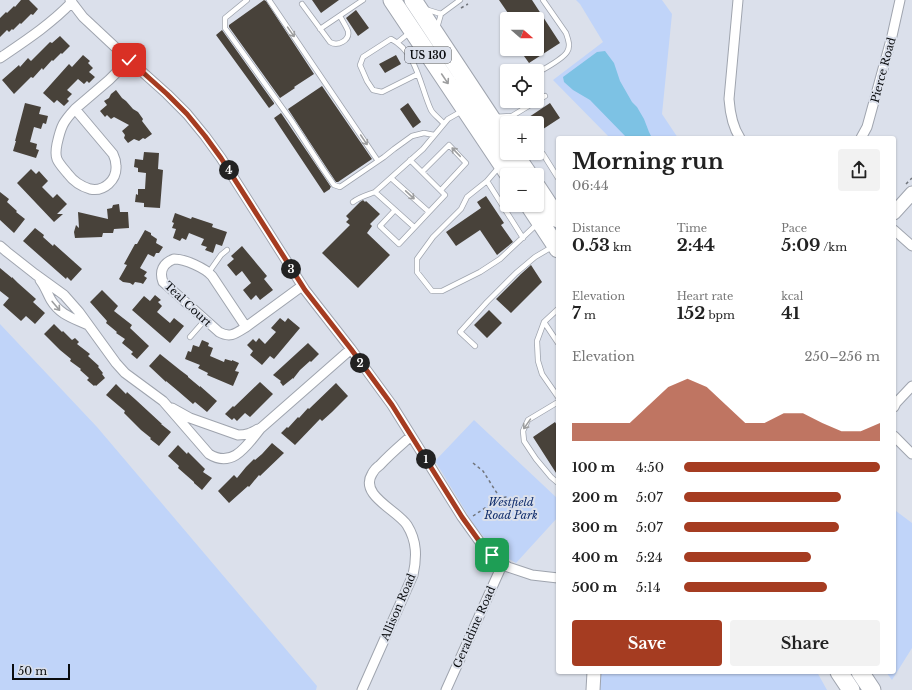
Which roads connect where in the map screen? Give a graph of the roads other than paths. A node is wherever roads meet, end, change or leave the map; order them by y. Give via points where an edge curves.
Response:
1 (247, 0) edge
2 (269, 0) edge
3 (363, 0) edge
4 (392, 0) edge
5 (460, 0) edge
6 (543, 0) edge
7 (738, 0) edge
8 (900, 0) edge
9 (71, 1) edge
10 (415, 3) edge
11 (302, 4) dead end
12 (441, 14) junction
13 (340, 16) junction
14 (320, 29) junction
15 (412, 30) junction
16 (435, 33) junction
17 (398, 42) junction
18 (426, 52) junction
19 (0, 58) edge
20 (410, 58) junction
21 (129, 60) junction
22 (544, 69) edge
23 (418, 74) junction
24 (545, 96) dead end
25 (480, 100) junction
26 (76, 109) junction
27 (465, 109) junction
28 (512, 116) edge
29 (491, 117) junction
30 (500, 117) edge
31 (444, 124) junction
32 (500, 131) edge
33 (434, 135) junction
34 (739, 136) edge
35 (862, 136) edge
36 (544, 156) edge
37 (410, 160) junction
38 (378, 161) junction
39 (504, 168) edge
40 (422, 172) junction
41 (500, 173) edge
42 (556, 175) edge
43 (391, 178) junction
44 (487, 181) junction
45 (440, 190) junction
46 (375, 192) junction
47 (912, 193) edge
48 (544, 196) edge
49 (353, 202) dead end
50 (395, 210) junction
51 (555, 211) edge
52 (896, 211) edge
53 (429, 212) junction
54 (534, 212) edge
55 (540, 222) junction
56 (414, 227) junction
57 (896, 232) edge
58 (523, 238) junction
59 (0, 246) edge
60 (556, 246) edge
61 (912, 246) edge
62 (556, 248) edge
63 (227, 250) dead end
64 (209, 272) junction
65 (35, 274) junction
66 (302, 286) junction
67 (556, 311) edge
68 (205, 320) junction
69 (544, 322) junction
70 (88, 325) junction
71 (246, 327) junction
72 (190, 337) dead end
73 (556, 340) edge
74 (476, 346) dead end
75 (351, 349) junction
76 (912, 386) edge
77 (556, 394) edge
78 (162, 402) junction
79 (556, 403) edge
80 (896, 403) edge
81 (261, 428) junction
82 (411, 436) junction
83 (896, 438) edge
84 (912, 454) edge
85 (556, 481) edge
86 (502, 563) junction
87 (556, 578) edge
88 (594, 674) edge
89 (840, 674) edge
90 (861, 674) edge
91 (362, 690) edge
92 (446, 690) edge
93 (592, 690) edge
94 (851, 690) edge
95 (872, 690) edge

1 - 38 lane via 225,18 225,28 291,120 334,186 340,187
2 -> 38 lane
3 - 13 lane
4 - 15 highway, US 130
5 - 12 lane
6 - 22 lane via 566,33 569,46 562,57
7 - 34 street via 729,99 732,122
8 - 35 street, Pierce Road via 867,127
9 - 19 street via 40,30
9 - 21 street via 83,17
10 - 12 lane
10 - 16 highway, US 130
11 - 14 lane
12 - 16 lane
13 - 14 lane
13 - 14 lane via 348,30 346,39 333,44
15 - 17 lane
15 - 18 highway, US 130
16 - 25 highway, US 130
17 - 20 lane
17 - 23 lane via 391,38 363,57 360,65 367,81 373,90 382,92
18 - 20 lane
18 -> 27 highway, US 130
20 - 23 lane
21 - 26 street
21 - 66 street via 187,114 205,136
23 - 31 lane via 432,112
24 - 28 lane
25 - 27 street
25 - 29 highway, US 130
26 - 26 street via 62,125 56,158 76,183 90,189 103,187 113,179 116,160
27 - 31 lane
27 - 39 highway, US 130
29 - 30 lane
29 - 32 highway, US 130
31 - 33 lane
33 - 37 lane
33 - 38 lane via 424,133 412,136
36 - 42 lane
37 - 40 lane
37 - 43 lane
40 - 45 lane
45 -> 40 lane via 466,163 449,145
41 - 44 lane
43 - 46 lane
43 -> 53 lane
44 - 58 lane
44 - 58 lane via 467,197 461,209 433,237 417,259 417,272 432,291 442,291 500,259
45 - 53 lane via 445,195
46 - 49 lane
46 - 50 lane
47 - 52 street
48 - 51 highway
50 - 56 lane
50 - 56 lane via 380,226 399,244
53 - 56 lane
54 - 55 highway
55 - 58 lane
55 - 60 highway
57 - 61 street
59 - 65 street
62 - 74 lane via 535,257 516,273 460,332
63 - 64 lane
64 - 68 street, Teal Court via 180,259 174,259 164,265 161,276 163,282
64 - 71 street
65 - 70 street via 64,295
65 -> 70 street via 44,284 58,309
66 - 71 street, Teal Court
66 - 75 street
67 - 69 lane
68 - 71 street, Teal Court via 224,334 236,334
68 - 72 lane
69 - 73 lane
69 - 77 lane via 537,341 538,362 542,374
70 - 78 street via 125,373
75 - 81 street
75 - 82 street
76 - 80 street
78 - 81 street via 190,418 238,435 245,435
78 - 81 street via 215,458 234,457
79 -> 85 lane via 528,420 523,431 524,441
82 - 86 street via 478,540
82 - 91 street, Allison Road via 373,471 370,477 372,493 401,518 411,533 416,558 413,575
83 - 84 street
86 - 87 street via 532,575
86 - 92 street, Geraldine Road
88 - 93 street
89 - 94 highway
90 - 95 highway

